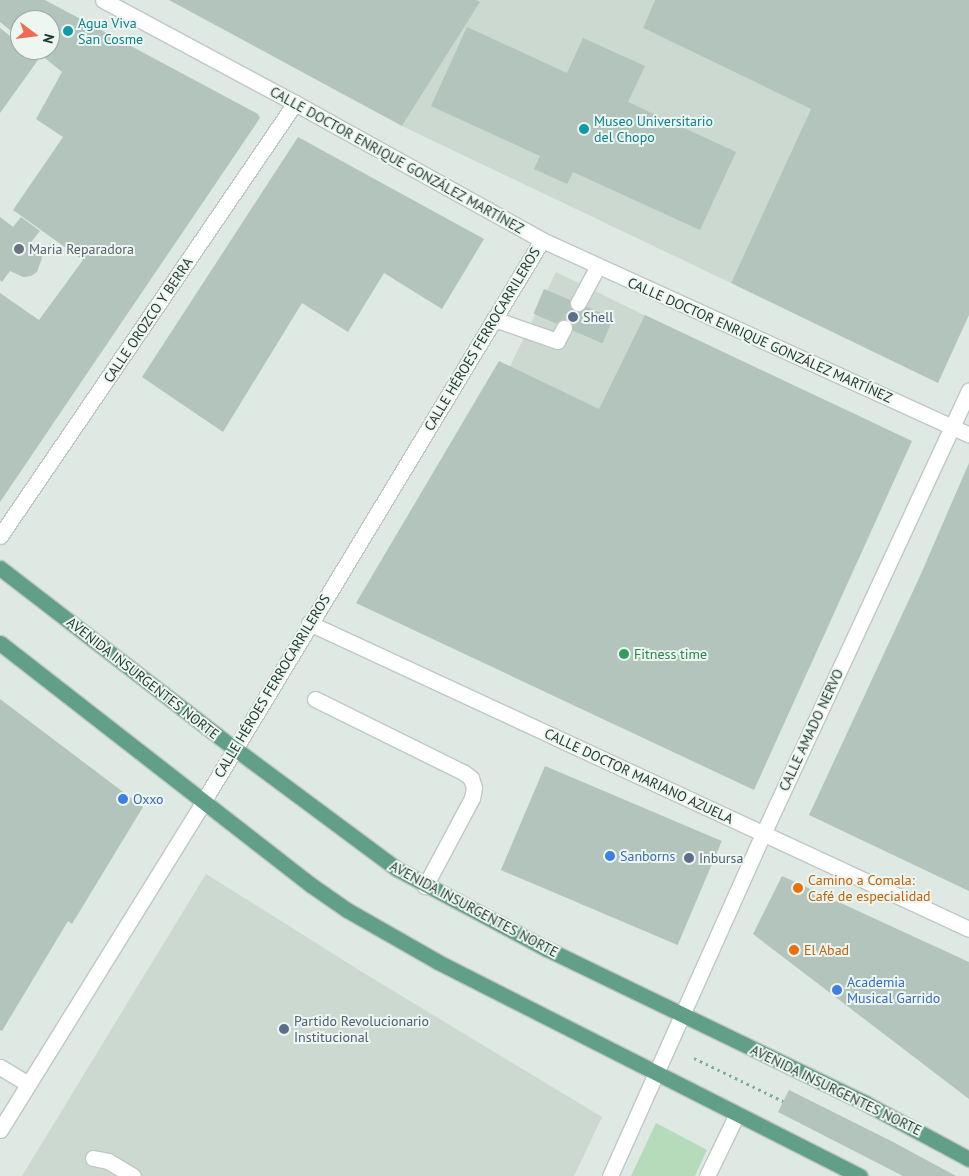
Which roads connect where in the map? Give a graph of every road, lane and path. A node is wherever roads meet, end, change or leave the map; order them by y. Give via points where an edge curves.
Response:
1 (103, 0) edge
2 (295, 103) junction
3 (542, 240) junction
4 (598, 266) junction
5 (578, 303) tunnel mouth
6 (494, 319) junction
7 (564, 328) tunnel mouth
8 (969, 390) edge
9 (952, 427) junction
10 (969, 435) edge
11 (0, 536) edge
12 (0, 568) edge
13 (309, 623) junction
14 (0, 643) edge
15 (315, 699) dead end
16 (234, 748) junction
17 (203, 802) junction
18 (763, 834) junction
19 (426, 886) junction
20 (969, 929) edge
21 (682, 1015) junction
22 (694, 1058) dead end
23 (0, 1067) edge
24 (658, 1073) junction
25 (28, 1084) junction
26 (783, 1101) dead end
27 (737, 1114) junction
28 (0, 1130) edge
29 (93, 1158) dead end
30 (969, 1159) edge
31 (133, 1176) edge
32 (610, 1176) edge
33 (707, 1176) edge
34 (860, 1176) edge

1 - 2 street, CALLE DOCTOR ENRIQUE GONZÁLEZ MARTÍNEZ
2 - 3 street, CALLE DOCTOR ENRIQUE GONZÁLEZ MARTÍNEZ
2 - 11 street, CALLE OROZCO Y BERRA
3 - 4 street, CALLE DOCTOR ENRIQUE GONZÁLEZ MARTÍNEZ
3 - 6 street, CALLE HÉROES FERROCARRILEROS
4 - 5 street
4 - 9 street, CALLE DOCTOR ENRIQUE GONZÁLEZ MARTÍNEZ
6 - 7 street via 557,341
6 - 13 street, CALLE HÉROES FERROCARRILEROS
8 - 9 street, CALLE AMADO NERVO
9 - 10 street, CALLE DOCTOR ENRIQUE GONZÁLEZ MARTÍNEZ
9 - 18 street, CALLE AMADO NERVO
12 - 16 main road, AVENIDA INSURGENTES NORTE
13 - 16 street, CALLE HÉROES FERROCARRILEROS
13 - 18 street, CALLE DOCTOR MARIANO AZUELA
14 - 17 main road
15 - 19 street via 470,778 474,788 472,798
16 - 17 street, CALLE HÉROES FERROCARRILEROS
16 - 19 main road, AVENIDA INSURGENTES NORTE via 367,848
17 - 24 main road via 311,885 392,937
17 - 25 street, CALLE HÉROES FERROCARRILEROS
18 - 20 street, CALLE DOCTOR MARIANO AZUELA
18 - 21 street, CALLE AMADO NERVO
19 - 21 main road, AVENIDA INSURGENTES NORTE
21 - 24 street, CALLE AMADO NERVO
21 - 30 main road, AVENIDA INSURGENTES NORTE via 906,1123
22 - 26 path
23 - 25 street
24 - 27 main road
24 - 32 street, CALLE AMADO NERVO
25 - 28 street, CALLE HÉROES FERROCARRILEROS
27 - 33 street
27 - 34 main road
29 - 31 street via 108,1161

